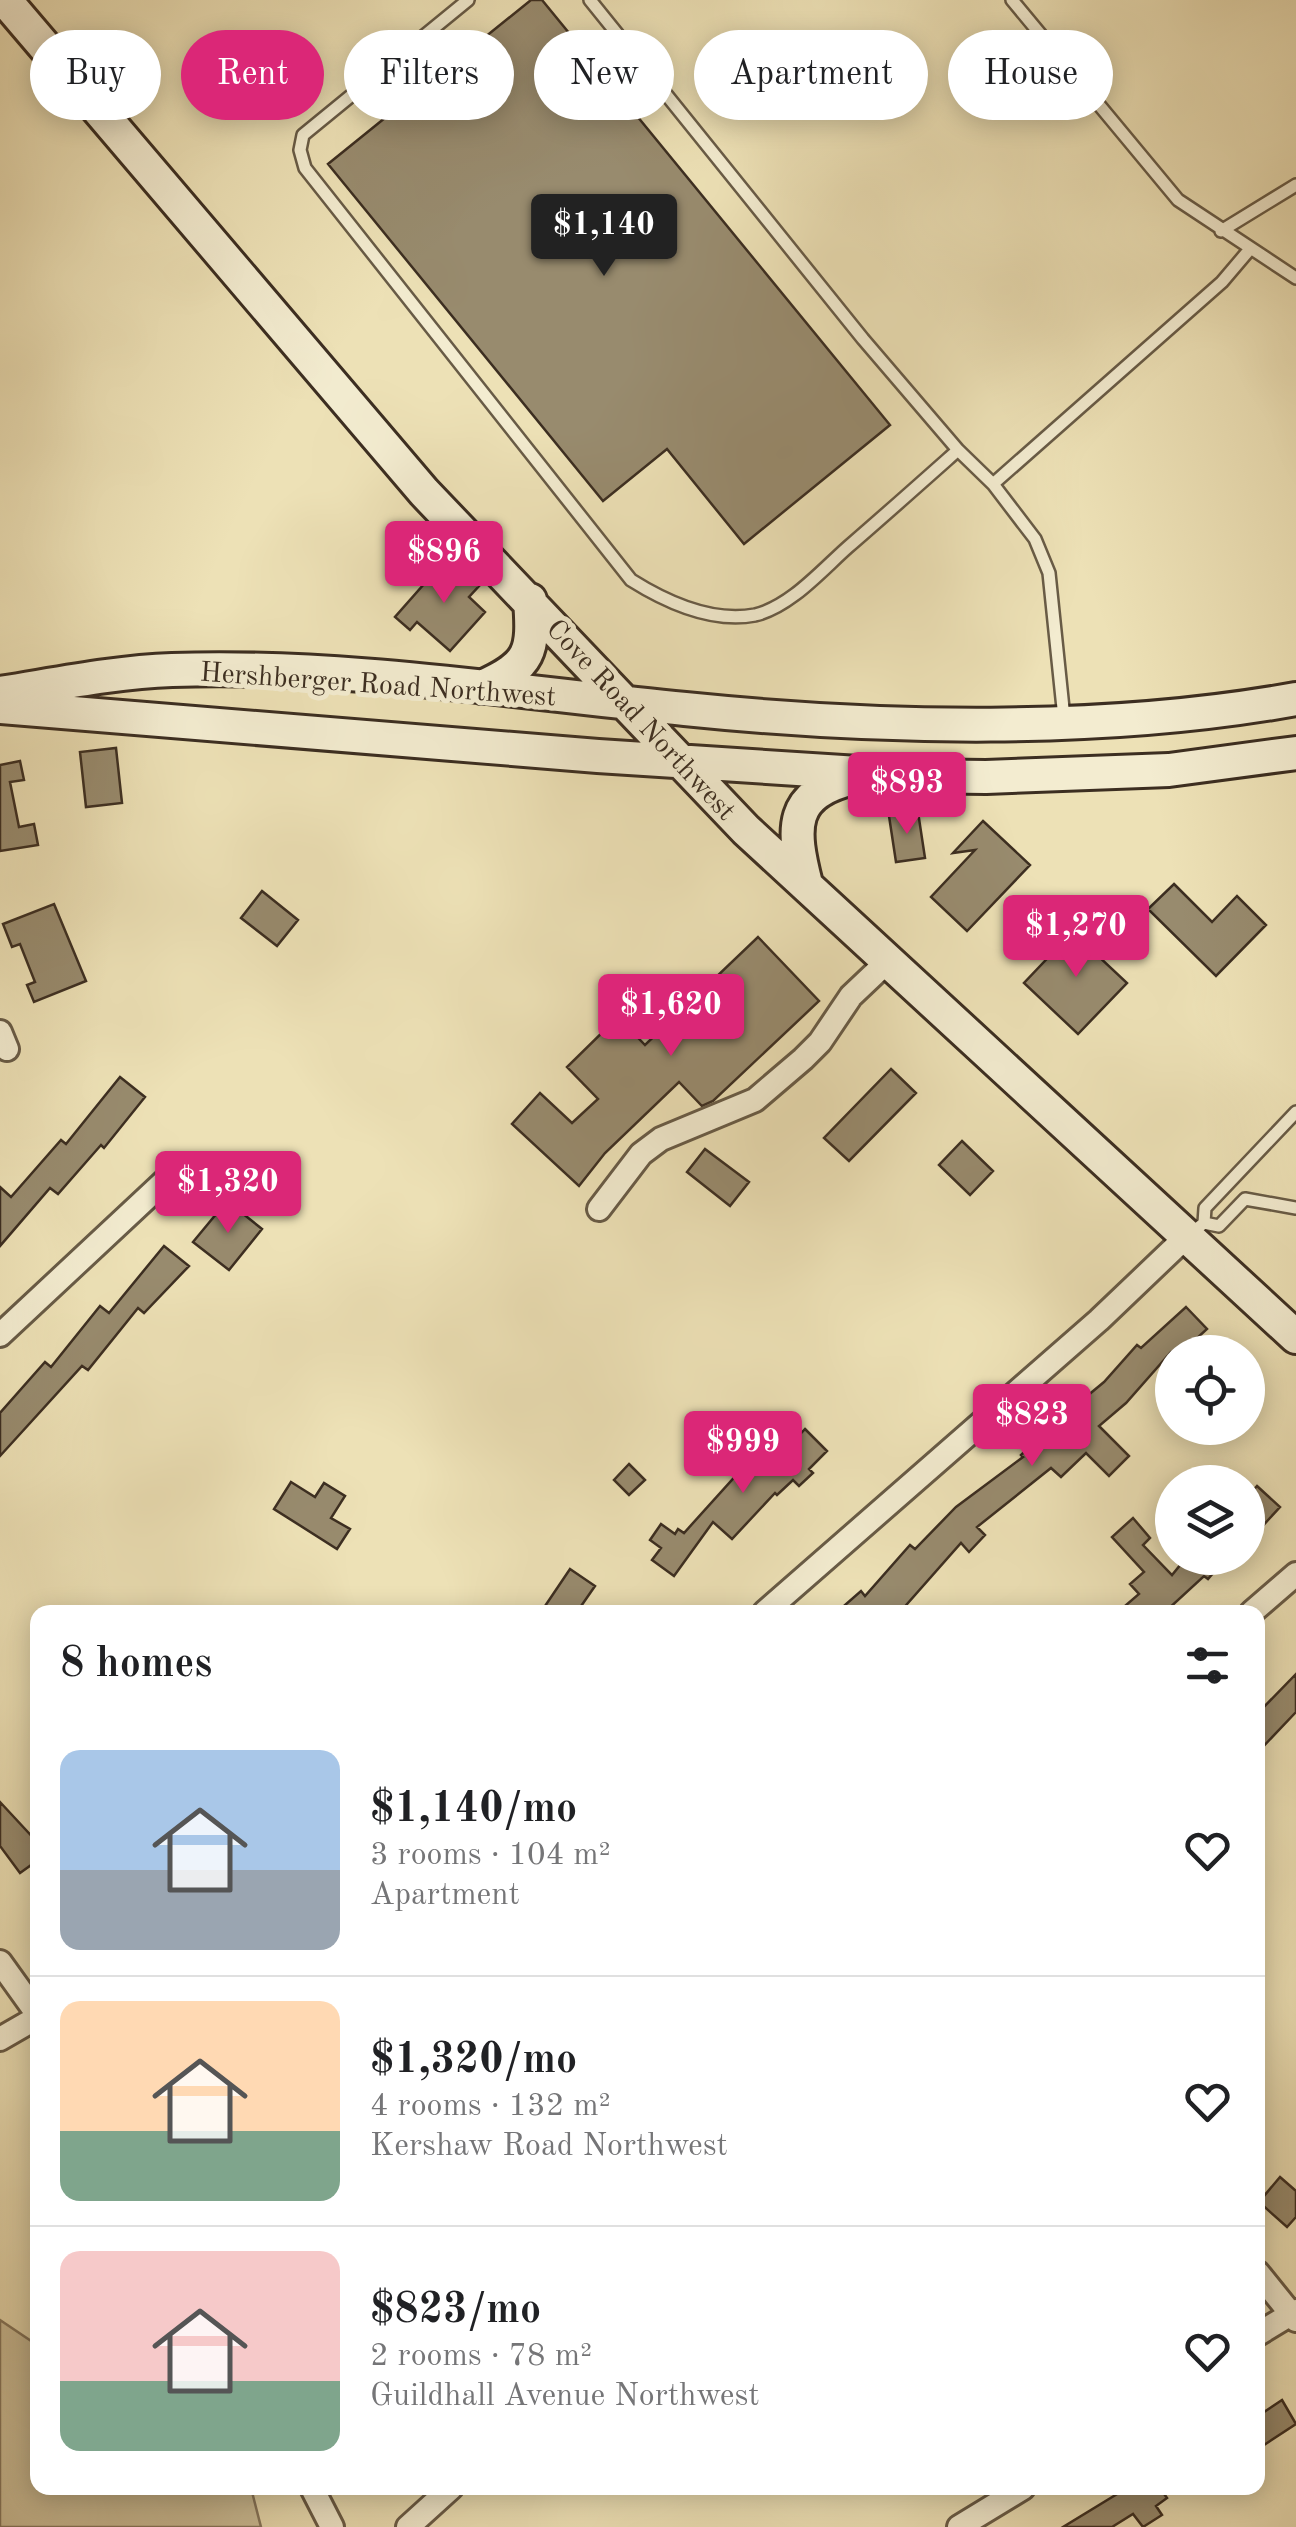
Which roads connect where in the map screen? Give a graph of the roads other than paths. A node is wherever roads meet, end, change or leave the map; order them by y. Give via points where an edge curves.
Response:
1 (5, 0) edge
2 (468, 0) edge
3 (590, 0) edge
4 (1012, 0) edge
5 (1296, 185) edge
6 (1221, 231) junction
7 (1250, 248) junction
8 (1296, 278) edge
9 (958, 450) junction
10 (994, 484) junction
11 (530, 600) junction
12 (482, 687) junction
13 (0, 692) edge
14 (1296, 699) edge
15 (627, 703) junction
16 (0, 707) edge
17 (1064, 722) junction
18 (1296, 754) edge
19 (682, 762) junction
20 (871, 774) junction
21 (806, 884) junction
22 (888, 960) junction
23 (1296, 1112) edge
24 (167, 1179) dead end
25 (1294, 1204) edge
26 (599, 1209) dead end
27 (1196, 1230) junction
28 (0, 1335) edge
29 (1296, 1337) edge
30 (1296, 1574) edge
31 (773, 1605) edge
32 (1260, 1605) edge
33 (0, 1962) edge
34 (30, 2005) edge
35 (30, 2021) edge
36 (0, 2039) edge
37 (1265, 2281) edge
38 (1294, 2315) edge
39 (1265, 2330) edge
40 (316, 2495) edge
41 (443, 2495) edge
42 (1012, 2495) edge
43 (332, 2527) edge
44 (408, 2527) edge
45 (959, 2527) edge

1 - 11 main road, Cove Road Northwest via 424,492
2 - 9 lane via 304,135 305,168 632,580 694,610 734,618 760,614 795,593
3 - 9 lane
4 - 6 lane via 1178,200
5 - 6 lane
6 - 7 lane
7 - 8 lane
7 - 10 lane via 1222,282
9 - 10 lane
10 - 17 lane via 1035,539 1049,573
11 - 12 main road via 529,652 516,670
11 - 15 main road, Cove Road Northwest
12 - 13 main road, Hershberger Road Northwest via 171,670
12 - 15 main road, Hershberger Road Northwest
14 - 17 main road, Hershberger Road Northwest
15 - 17 main road, Hershberger Road Northwest via 818,719
15 - 19 main road, Cove Road Northwest
16 - 19 main road, Hershberger Road Northwest
18 - 20 main road, Hershberger Road Northwest via 1169,770
19 - 20 main road, Hershberger Road Northwest
19 - 21 main road, Cove Road Northwest
20 - 21 main road via 834,782 806,801 796,843
21 - 22 main road, Cove Road Northwest
22 - 26 street via 803,1059 755,1100 661,1138
22 - 27 main road, Cove Road Northwest
23 - 27 lane via 1205,1208
24 - 28 street
25 - 27 lane via 1245,1199 1219,1226
27 - 29 main road, Cove Road Northwest
27 - 31 street
30 - 32 street
33 - 34 street
35 - 36 street
37 - 38 street
38 - 39 street
40 - 43 street
41 - 44 street
42 - 45 street

